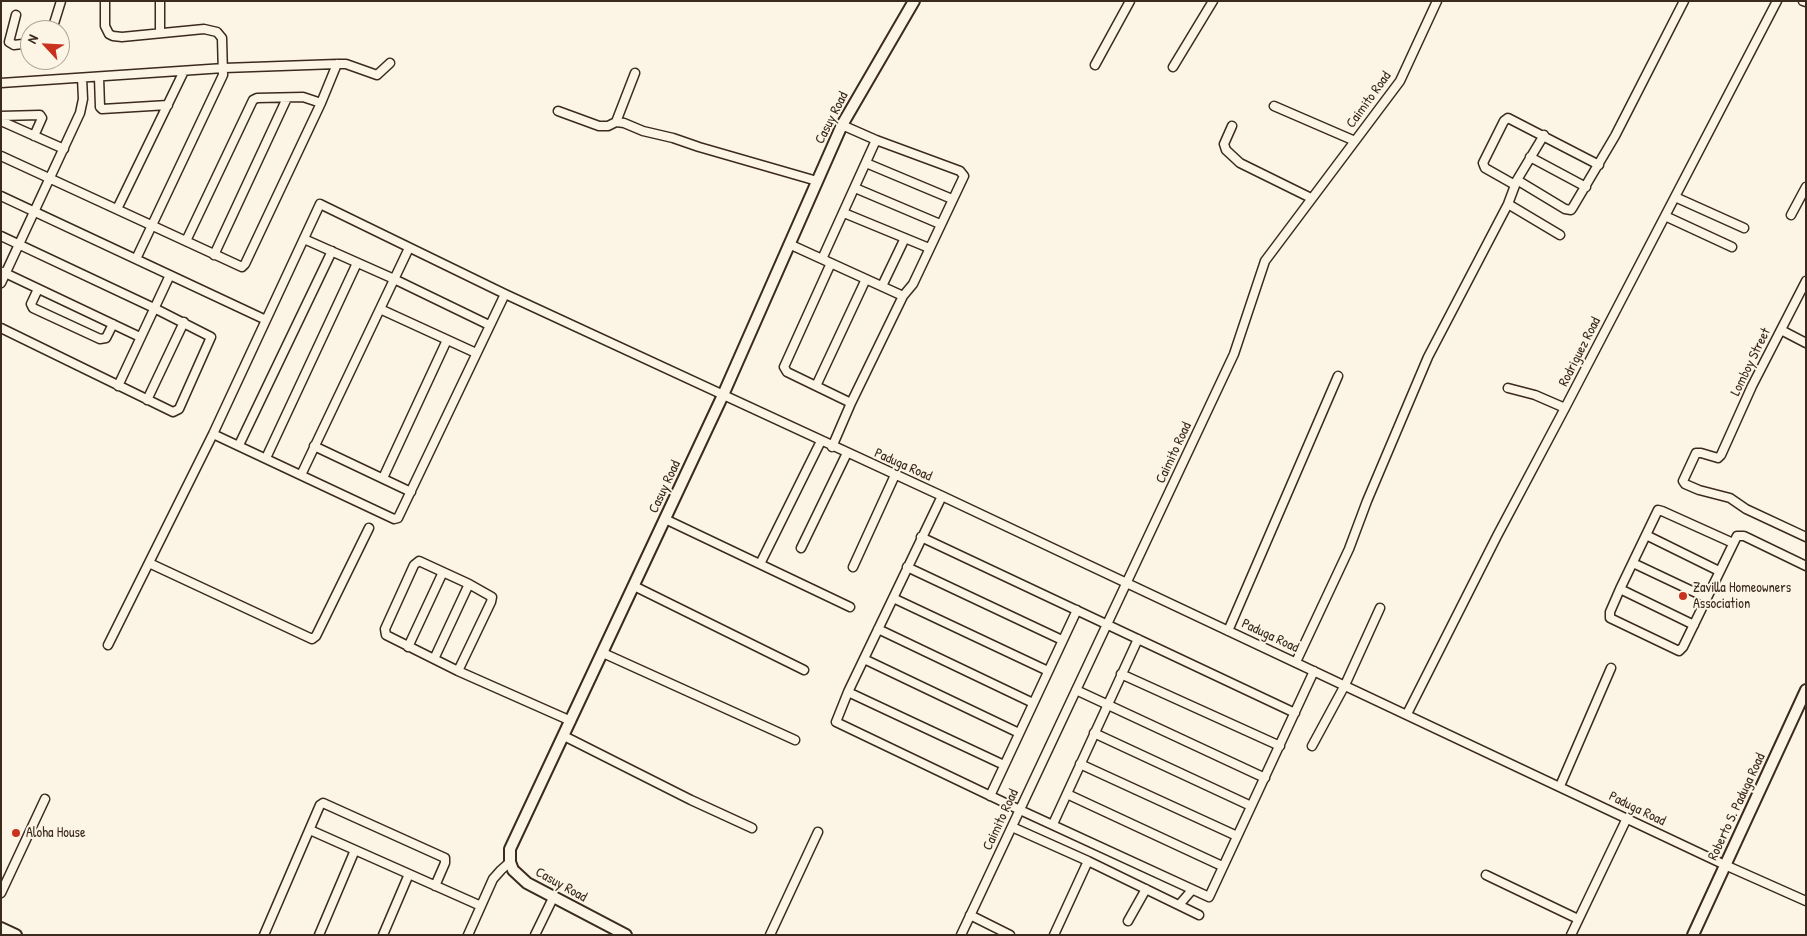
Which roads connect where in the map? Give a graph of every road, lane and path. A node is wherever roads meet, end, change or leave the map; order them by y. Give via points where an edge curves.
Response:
1 (61, 1) edge
2 (105, 1) edge
3 (160, 1) edge
4 (914, 1) edge
5 (1130, 1) edge
6 (1213, 1) edge
7 (1436, 1) edge
8 (1684, 1) edge
9 (1776, 1) edge
10 (16, 15) dead end
11 (55, 20) edge
12 (160, 33) junction
13 (20, 44) edge
14 (390, 63) dead end
15 (337, 64) junction
16 (1095, 65) dead end
17 (1173, 67) dead end
18 (224, 68) junction
19 (184, 71) junction
20 (635, 73) dead end
21 (99, 77) junction
22 (82, 78) junction
23 (1, 83) edge
24 (287, 98) junction
25 (321, 103) junction
26 (168, 105) junction
27 (1274, 106) dead end
28 (558, 111) dead end
29 (1, 116) edge
30 (1, 121) edge
31 (616, 122) junction
32 (842, 125) junction
33 (1232, 126) dead end
34 (1544, 135) junction
35 (34, 136) junction
36 (876, 140) junction
37 (1355, 141) junction
38 (64, 150) junction
39 (1, 156) edge
40 (1530, 156) junction
41 (866, 163) junction
42 (1599, 165) junction
43 (50, 178) junction
44 (817, 181) junction
45 (1516, 182) junction
46 (1586, 187) junction
47 (1806, 187) edge
48 (855, 188) junction
49 (1, 196) edge
50 (1675, 197) junction
51 (1311, 198) junction
52 (952, 199) junction
53 (1508, 204) junction
54 (117, 209) junction
55 (34, 211) junction
56 (844, 213) junction
57 (1791, 215) dead end
58 (1665, 216) junction
59 (940, 224) junction
60 (152, 226) junction
61 (1744, 228) dead end
62 (1560, 235) dead end
63 (1, 236) edge
64 (905, 238) junction
65 (304, 239) junction
66 (186, 241) junction
67 (18, 244) junction
68 (789, 244) junction
69 (1732, 247) dead end
70 (409, 248) junction
71 (930, 248) junction
72 (332, 251) junction
73 (214, 255) junction
74 (136, 259) junction
75 (822, 259) junction
76 (357, 263) junction
77 (831, 263) junction
78 (4, 273) edge
79 (170, 276) junction
80 (866, 279) junction
81 (394, 280) junction
82 (1806, 281) edge
83 (1, 283) edge
84 (882, 286) junction
85 (38, 289) junction
86 (505, 294) junction
87 (902, 296) junction
88 (154, 308) junction
89 (380, 309) junction
90 (266, 320) junction
91 (184, 322) junction
92 (113, 324) junction
93 (489, 325) junction
94 (1, 328) edge
95 (1781, 330) junction
96 (140, 337) junction
97 (447, 340) junction
98 (1806, 343) edge
99 (476, 353) junction
100 (1338, 376) dead end
101 (118, 386) junction
102 (816, 386) junction
103 (1508, 388) dead end
104 (723, 395) junction
105 (147, 400) junction
106 (851, 403) junction
107 (1565, 408) junction
108 (213, 434) junction
109 (820, 441) junction
110 (239, 445) junction
111 (314, 446) junction
112 (832, 447) junction
113 (846, 453) junction
114 (266, 458) junction
115 (302, 474) junction
116 (895, 475) junction
117 (383, 478) junction
118 (411, 492) junction
119 (942, 496) junction
120 (665, 519) junction
121 (369, 528) dead end
122 (1646, 535) junction
123 (1806, 537) edge
124 (921, 538) junction
125 (1733, 543) junction
126 (802, 548) dead end
127 (149, 563) junction
128 (1633, 563) junction
129 (760, 564) junction
130 (907, 566) junction
131 (1806, 566) edge
132 (853, 567) dead end
133 (1719, 571) junction
134 (443, 572) junction
135 (469, 584) junction
136 (1126, 584) junction
137 (634, 586) junction
138 (1620, 588) junction
139 (893, 598) junction
140 (1707, 598) junction
141 (850, 606) dead end
142 (1380, 608) dead end
143 (1077, 610) junction
144 (1108, 625) junction
145 (1694, 626) junction
146 (878, 629) junction
147 (1228, 631) junction
148 (1138, 639) junction
149 (1062, 640) junction
150 (108, 644) dead end
151 (408, 647) junction
152 (603, 653) junction
153 (434, 659) junction
154 (864, 659) junction
155 (1296, 662) junction
156 (1611, 668) dead end
157 (804, 670) dead end
158 (458, 671) junction
159 (1048, 671) junction
160 (1314, 671) junction
161 (1121, 674) junction
162 (1346, 685) junction
163 (1076, 690) junction
164 (1806, 690) edge
165 (848, 692) junction
166 (1033, 703) junction
167 (1107, 703) junction
168 (1295, 713) junction
169 (1407, 714) junction
170 (571, 721) junction
171 (1019, 733) junction
172 (1094, 733) junction
173 (564, 736) junction
174 (795, 740) dead end
175 (1280, 746) junction
176 (1312, 746) dead end
177 (1080, 764) junction
178 (1004, 765) junction
179 (1265, 778) junction
180 (1560, 786) junction
181 (1067, 794) junction
182 (990, 796) junction
183 (45, 799) dead end
184 (1251, 806) junction
185 (1020, 810) junction
186 (1627, 818) junction
187 (1053, 824) junction
188 (1012, 827) junction
189 (752, 828) dead end
190 (310, 830) junction
191 (818, 832) dead end
192 (1237, 836) junction
193 (355, 850) junction
194 (1088, 861) junction
195 (510, 862) junction
196 (1725, 865) junction
197 (1222, 866) junction
198 (409, 874) junction
199 (1486, 875) dead end
200 (435, 886) junction
201 (1146, 889) junction
202 (1192, 890) junction
203 (1, 893) edge
204 (554, 898) junction
205 (1806, 901) edge
206 (1178, 905) junction
207 (481, 906) junction
208 (970, 915) junction
209 (1199, 915) dead end
210 (1578, 919) junction
211 (1128, 920) dead end
212 (1, 928) edge
213 (16, 935) edge
214 (264, 935) edge
215 (319, 935) edge
216 (383, 935) edge
217 (468, 935) edge
218 (535, 935) edge
219 (626, 935) edge
220 (770, 935) edge
221 (961, 935) edge
222 (1010, 935) edge
223 (1054, 935) edge
224 (1571, 935) edge
225 (1693, 935) edge

1 - 11 street
2 - 12 street via 105,26 109,34 122,37
3 - 12 street
4 - 32 street, Casuy Road
5 - 16 street
6 - 17 street
7 - 37 street, Caimito Road via 1400,81
8 - 42 street
9 - 50 street, Rodriguez Road
10 - 13 street via 9,42
12 - 18 street via 204,29 217,32 222,38
14 - 15 street via 377,75
15 - 18 street
15 - 25 street
18 - 19 street
18 - 60 street
19 - 21 street
19 - 26 street
20 - 31 street
21 - 22 street
21 - 26 street via 102,109
22 - 23 street
22 - 38 street via 82,109
24 - 25 street via 303,97
24 - 66 street via 257,98 251,102
24 - 73 street
25 - 73 street via 246,264 240,267
26 - 54 street
27 - 37 street
28 - 31 street via 599,126
29 - 35 street via 40,115 42,118
30 - 35 street
31 - 44 street
32 - 36 street
32 - 44 street, Casuy Road
33 - 51 street via 1224,144 1240,163
34 - 40 street
34 - 42 street
34 - 45 street via 1511,118 1504,120 1483,163 1485,168
35 - 38 street
36 - 41 street
36 - 52 street via 963,172
37 - 51 street, Caimito Road
38 - 43 street
39 - 43 street
40 - 45 street
40 - 46 street
41 - 48 street
41 - 52 street
42 - 46 street
43 - 54 street
43 - 55 street
44 - 68 street, Casuy Road
45 - 46 street via 1568,210
45 - 53 street
47 - 57 street
48 - 56 street
48 - 59 street
49 - 55 street
50 - 58 street, Rodriguez Road
50 - 61 street
51 - 136 street, Caimito Road via 1262,267 1234,354
52 - 59 street
53 - 62 street
53 - 155 street via 1424,364 1349,549
54 - 60 street
55 - 67 street
55 - 74 street
56 - 64 street
56 - 75 street
58 - 69 street
58 - 107 street, Rodriguez Road
59 - 71 street
60 - 66 street
60 - 74 street
63 - 67 street
64 - 71 street
64 - 84 street
65 - 70 street, Paduga Road via 320,204
65 - 72 street
65 - 90 street
66 - 73 street
67 - 78 street
67 - 88 street
68 - 75 street
68 - 104 street, Casuy Road
70 - 81 street
70 - 86 street, Paduga Road
71 - 87 street via 911,288
72 - 76 street
72 - 110 street
74 - 79 street
75 - 77 street
76 - 81 street
76 - 114 street
77 - 80 street
77 - 102 street via 784,367 787,372
78 - 83 street
78 - 85 street
79 - 88 street
79 - 90 street
80 - 84 street
80 - 102 street
81 - 89 street
81 - 93 street
82 - 95 street, Lomboy Street
84 - 87 street
85 - 92 street
85 - 92 street via 31,304 33,308 100,339 106,338
86 - 93 street
86 - 104 street, Paduga Road
87 - 106 street
88 - 91 street
88 - 96 street
89 - 97 street
89 - 111 street
90 - 108 street
91 - 105 street
91 - 105 street via 211,337 179,409 173,412
92 - 96 street
93 - 99 street
94 - 101 street
95 - 98 street
95 - 123 street, Lomboy Street via 1721,455 1718,458 1696,454 1684,483 1730,498
96 - 101 street
97 - 99 street
97 - 117 street
99 - 118 street
100 - 147 street
101 - 105 street
102 - 106 street
103 - 107 street via 1535,394
104 - 109 street, Paduga Road
104 - 120 street, Casuy Road
106 - 112 street
107 - 169 street, Rodriguez Road
108 - 110 street
108 - 127 street
109 - 112 street, Paduga Road
109 - 129 street
110 - 114 street
111 - 115 street
111 - 117 street
112 - 113 street, Paduga Road
113 - 116 street, Paduga Road
113 - 126 street
114 - 115 street
115 - 118 street via 396,519
116 - 119 street, Paduga Road
116 - 132 street
117 - 118 street
119 - 124 street
119 - 136 street, Paduga Road
120 - 129 street
120 - 137 street, Casuy Road
121 - 127 street via 312,639
122 - 125 street via 1660,510
122 - 128 street
122 - 133 street
124 - 130 street
124 - 143 street
125 - 131 street via 1737,536 1744,536
125 - 133 street
127 - 150 street
128 - 138 street
128 - 140 street
129 - 141 street
130 - 139 street
130 - 149 street
133 - 140 street
134 - 135 street
134 - 151 street
134 - 151 street via 419,561 410,574 384,632
135 - 153 street
135 - 158 street via 489,594 492,599
136 - 144 street, Caimito Road
136 - 147 street, Paduga Road
137 - 152 street, Casuy Road
137 - 157 street
138 - 145 street
138 - 145 street via 1610,612 1612,620 1679,651
139 - 146 street
139 - 159 street
140 - 145 street
142 - 162 street
143 - 144 street
143 - 149 street
144 - 148 street
144 - 163 street, Caimito Road
146 - 154 street
146 - 166 street
147 - 155 street, Paduga Road
148 - 161 street
148 - 168 street
149 - 159 street
151 - 153 street
152 - 170 street, Casuy Road
152 - 174 street
153 - 158 street
154 - 165 street
154 - 171 street
155 - 160 street, Paduga Road
156 - 180 street
158 - 170 street
159 - 166 street
160 - 162 street, Paduga Road
160 - 168 street
161 - 167 street
161 - 175 street
162 - 169 street, Paduga Road
162 - 176 street
163 - 167 street
163 - 185 street, Caimito Road
164 - 196 street, Roberto S. Paduga Road
165 - 178 street
165 - 182 street via 836,719 838,724
166 - 171 street
167 - 172 street
167 - 179 street
168 - 175 street
169 - 180 street, Paduga Road
170 - 173 street, Casuy Road
171 - 178 street
172 - 177 street
172 - 184 street
173 - 189 street
173 - 195 street, Casuy Road via 514,840
175 - 179 street
177 - 181 street
177 - 192 street
178 - 182 street
179 - 184 street
180 - 186 street, Paduga Road
181 - 187 street
181 - 197 street
182 - 185 street
183 - 203 street
184 - 192 street
185 - 187 street
185 - 188 street, Caimito Road
186 - 196 street, Paduga Road
186 - 210 street
187 - 202 street
188 - 194 street
188 - 208 street, Caimito Road
190 - 193 street
190 - 200 street via 320,806 325,803 445,858
190 - 214 street
191 - 220 street
192 - 197 street
193 - 198 street
193 - 215 street
194 - 201 street
194 - 223 street
195 - 204 street, Casuy Road via 522,880
195 - 207 street via 497,874
196 - 205 street, Paduga Road
196 - 225 street, Roberto S. Paduga Road
197 - 202 street via 1208,897
198 - 200 street
198 - 216 street
199 - 210 street
200 - 207 street
201 - 206 street
201 - 211 street
202 - 206 street
204 - 218 street
204 - 219 street, Casuy Road
206 - 209 street
207 - 217 street
208 - 221 street, Caimito Road
208 - 222 street
210 - 224 street
212 - 213 street

